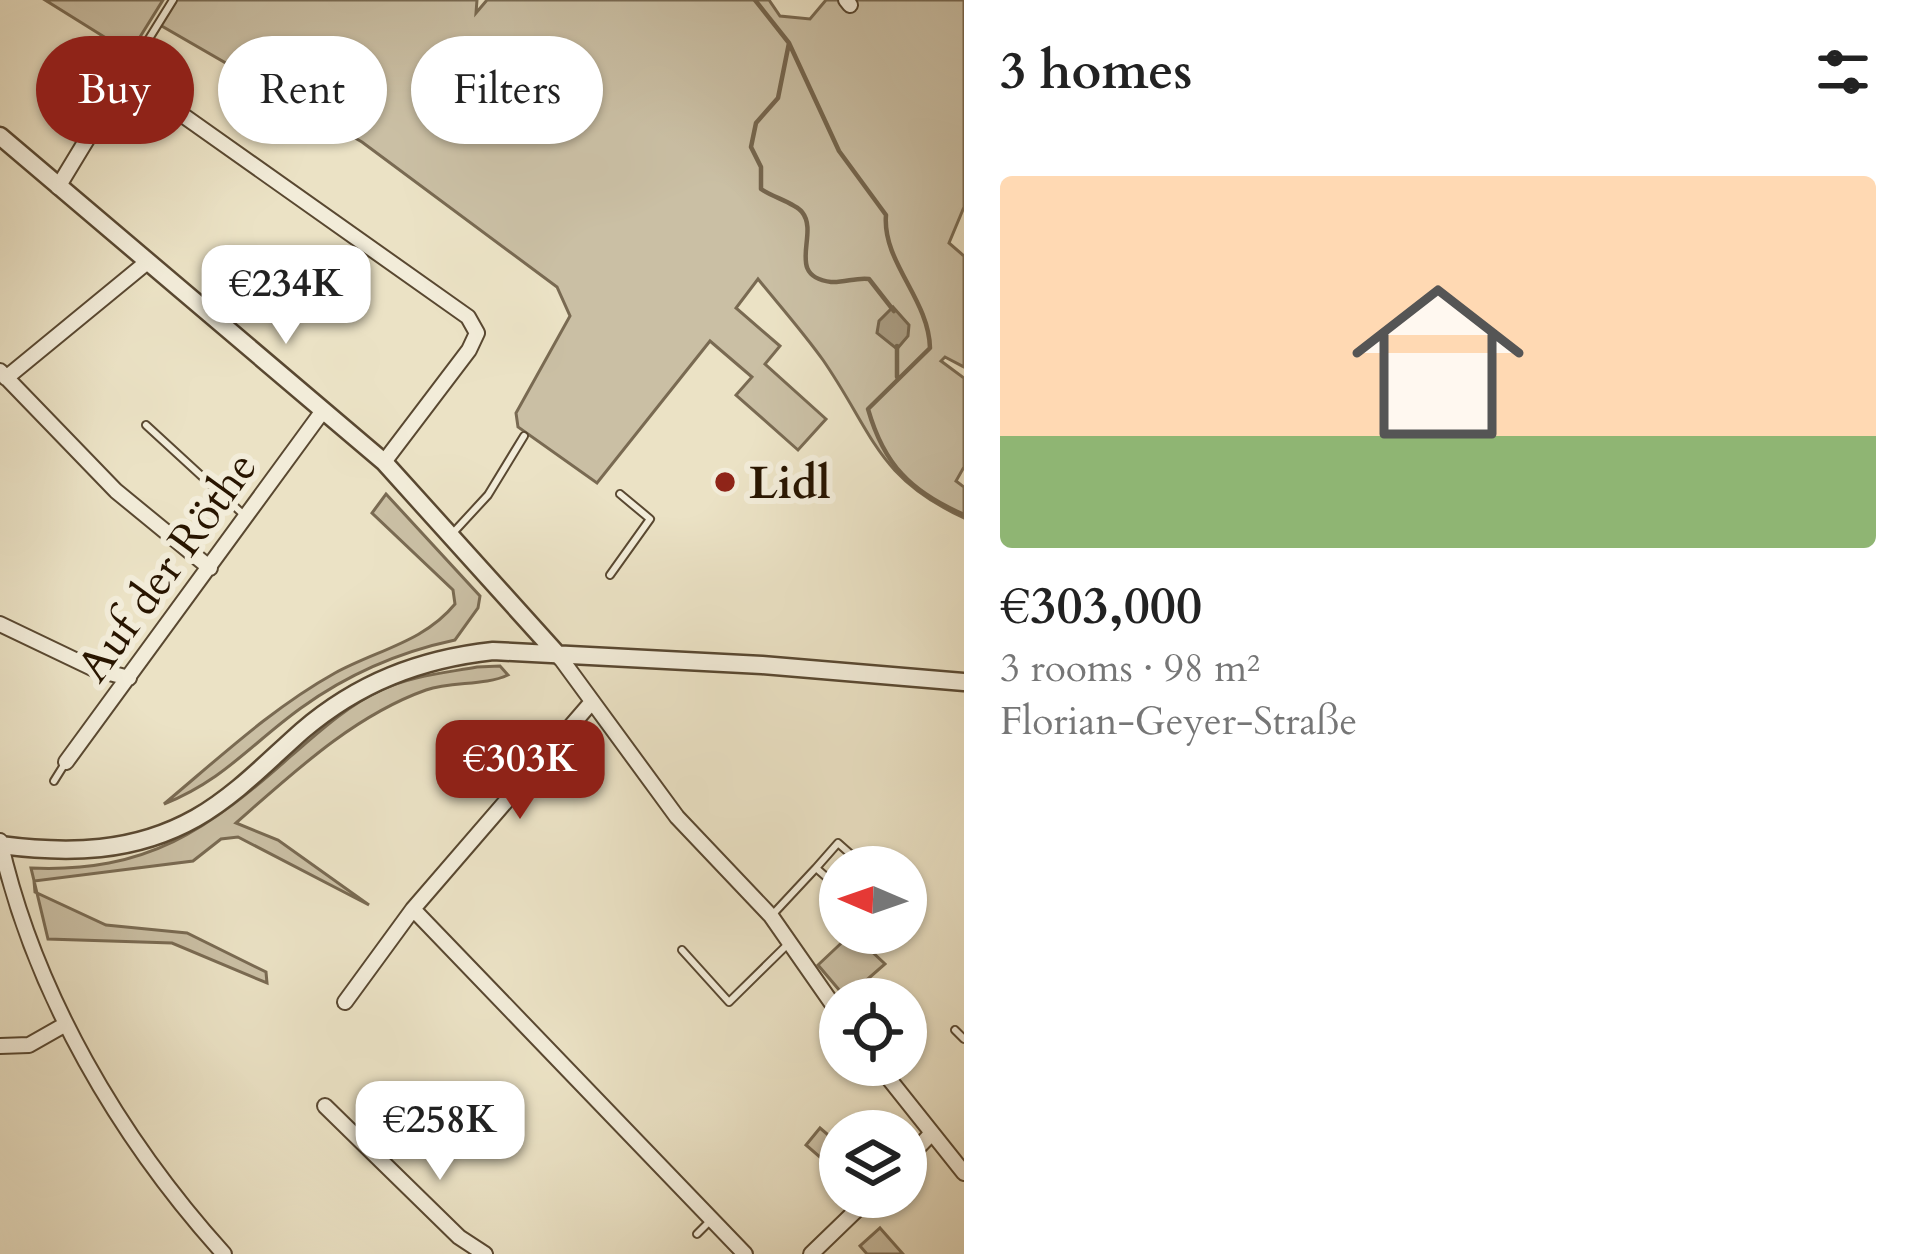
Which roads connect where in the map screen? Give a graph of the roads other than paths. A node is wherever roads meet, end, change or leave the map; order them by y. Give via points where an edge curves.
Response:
1 (173, 0) edge
2 (150, 36) edge
3 (194, 123) edge
4 (0, 136) edge
5 (84, 144) edge
6 (58, 187) junction
7 (146, 263) junction
8 (3, 375) edge
9 (322, 412) junction
10 (146, 425) dead end
11 (524, 436) dead end
12 (384, 463) junction
13 (620, 494) dead end
14 (246, 517) junction
15 (452, 533) junction
16 (210, 568) junction
17 (610, 575) dead end
18 (0, 624) edge
19 (559, 656) junction
20 (130, 678) junction
21 (964, 682) edge
22 (590, 704) junction
23 (66, 762) joint
24 (54, 781) dead end
25 (0, 844) edge
26 (819, 865) edge
27 (816, 868) junction
28 (819, 871) edge
29 (413, 909) junction
30 (771, 916) junction
31 (788, 944) junction
32 (682, 950) dead end
33 (819, 986) edge
34 (345, 1002) dead end
35 (66, 1024) junction
36 (955, 1030) dead end
37 (964, 1039) edge
38 (0, 1046) edge
39 (893, 1086) edge
40 (325, 1106) dead end
41 (929, 1135) joint
42 (964, 1173) edge
43 (848, 1218) edge
44 (711, 1220) junction
45 (698, 1234) dead end
46 (224, 1254) edge
47 (485, 1254) edge
48 (745, 1254) edge
49 (811, 1254) edge

1 - 2 lane
3 - 12 street via 468,317 477,333
4 - 6 street
5 - 6 street
6 - 7 street
7 - 8 street
7 - 9 street
8 - 16 street via 116,491
9 - 12 street
9 - 14 street, Auf der Röthe
10 - 14 lane
11 - 15 lane via 488,495
12 - 15 street
13 - 17 lane via 650,519
14 - 16 street, Auf der Röthe
15 - 19 street
16 - 20 street, Auf der Röthe
18 - 20 street
19 - 21 street
19 - 22 street
19 - 25 street via 454,655 386,677 313,722 194,819 133,844 68,852
20 - 23 street, Auf der Röthe
22 - 29 street
22 - 30 street via 677,817
23 - 24 lane
25 - 35 street
26 - 27 lane
27 - 28 lane
27 - 30 lane
29 - 34 street
29 - 44 street
30 - 31 street
31 - 32 lane via 729,1002
31 - 33 street
35 - 38 street via 29,1045
35 - 46 street via 153,1166
36 - 37 lane
39 - 41 street
40 - 47 street
41 - 42 street
43 - 49 street
44 - 45 lane
44 - 48 street

